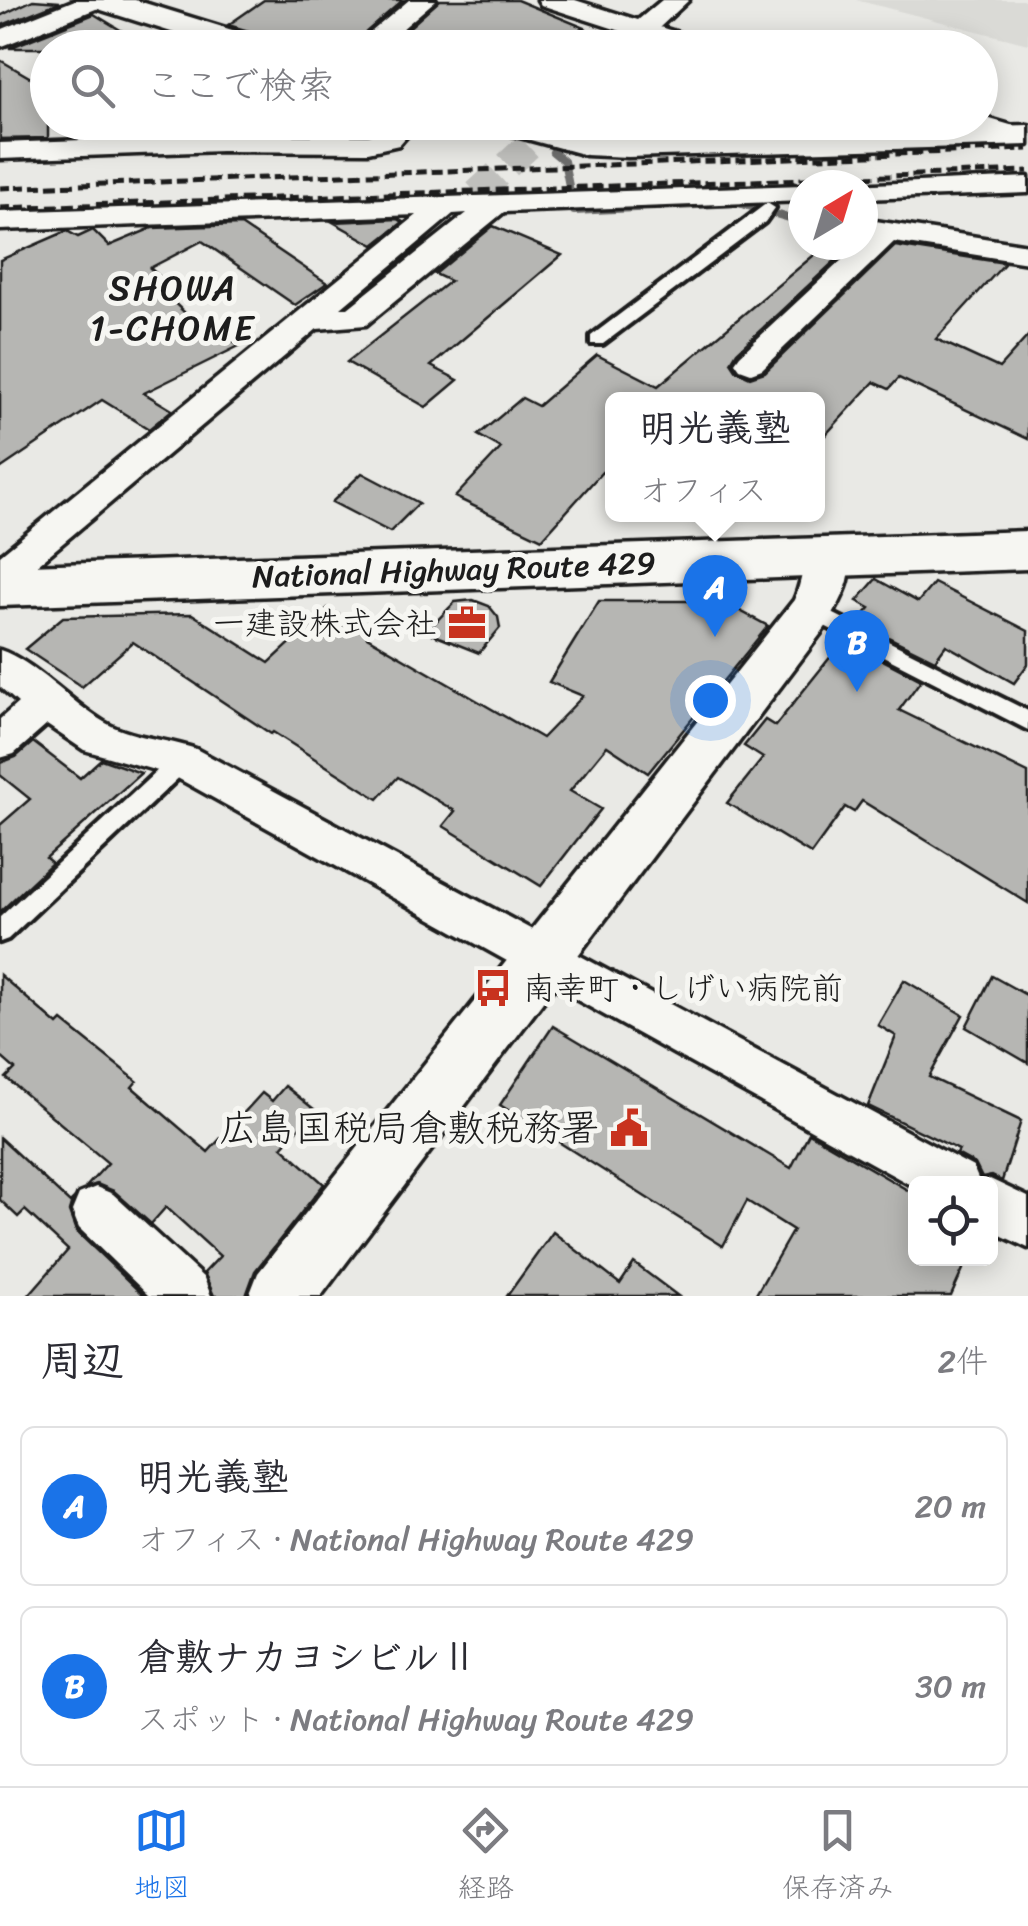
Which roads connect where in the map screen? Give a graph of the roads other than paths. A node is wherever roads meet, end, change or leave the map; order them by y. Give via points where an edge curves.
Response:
1 (100, 0) edge
2 (424, 0) edge
3 (550, 0) edge
4 (677, 0) edge
5 (198, 30) edge
6 (386, 30) edge
7 (628, 30) edge
8 (652, 30) edge
9 (0, 40) edge
10 (385, 140) edge
11 (570, 140) edge
12 (857, 140) edge
13 (0, 152) edge
14 (1028, 186) edge
15 (878, 191) edge
16 (788, 199) edge
17 (495, 204) junction
18 (760, 207) junction
19 (788, 213) edge
20 (445, 214) junction
21 (0, 221) edge
22 (878, 234) edge
23 (1028, 254) edge
24 (851, 260) edge
25 (308, 319) junction
26 (597, 340) dead end
27 (752, 362) dead end
28 (1028, 550) edge
29 (828, 556) junction
30 (0, 575) edge
31 (0, 586) edge
32 (812, 611) junction
33 (0, 665) edge
34 (45, 703) junction
35 (1028, 722) edge
36 (0, 742) edge
37 (182, 761) junction
38 (0, 932) edge
39 (545, 956) junction
40 (942, 1176) edge
41 (998, 1206) edge
42 (96, 1211) dead end
43 (1028, 1223) edge
44 (186, 1296) edge
45 (281, 1296) edge

1 - 5 street
1 - 9 street
2 - 6 street
3 - 7 street
4 - 8 street
10 - 13 street
11 - 12 street via 628,147
14 - 15 street
16 - 18 street
17 - 18 street
17 - 20 street
17 - 25 street via 355,318
18 - 19 street
18 - 26 lane
20 - 21 street
20 - 25 street via 342,306
22 - 23 street
24 - 27 street
25 - 30 street
28 - 29 highway, National Highway Route 429
29 - 31 highway, National Highway Route 429
29 - 32 street via 827,580
32 - 35 lane
32 - 39 street
33 - 34 street
34 - 36 street
34 - 37 street via 98,738
37 - 38 lane
37 - 39 street
39 - 40 street
39 - 45 street
41 - 43 street
42 - 44 street

